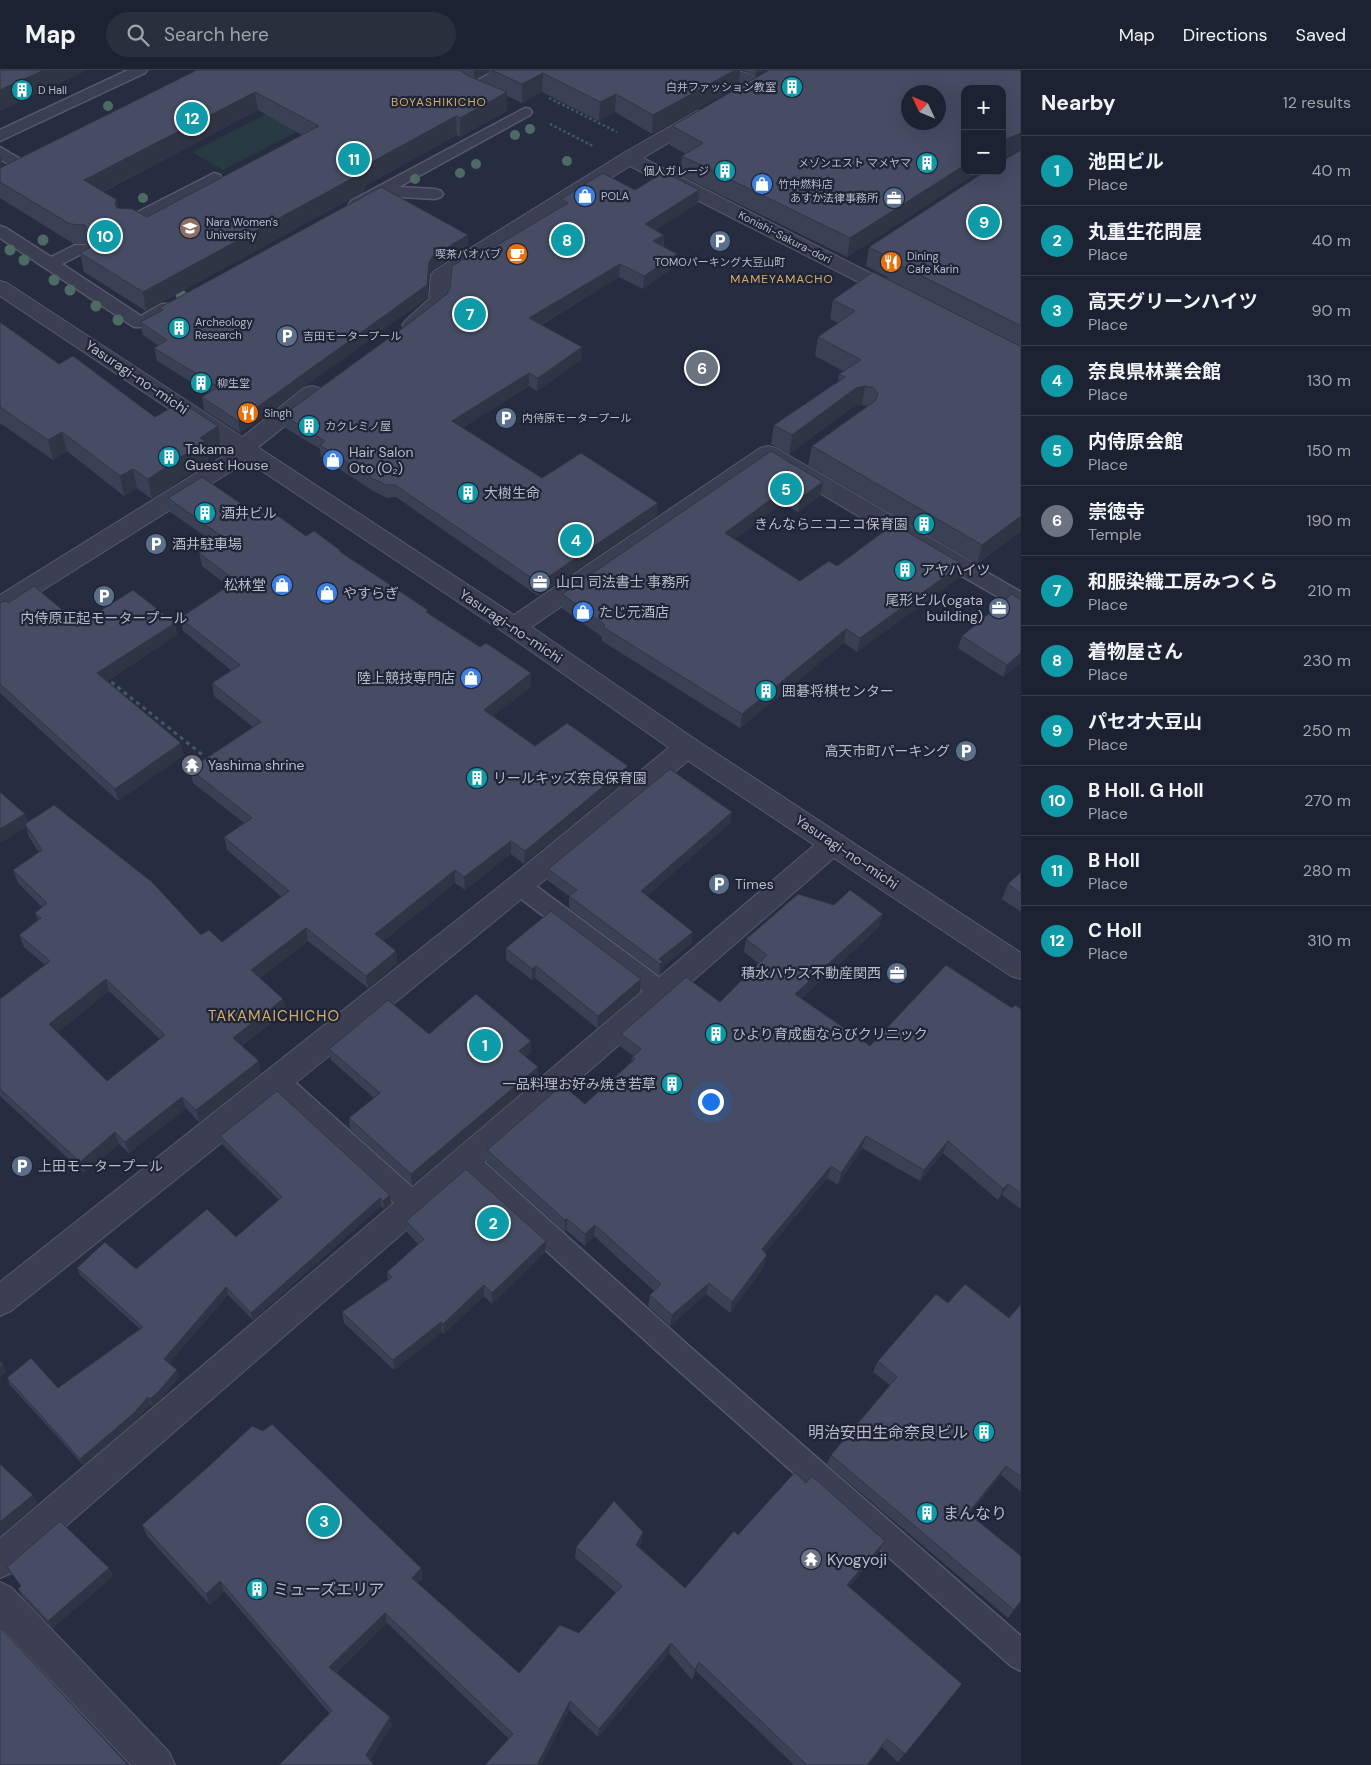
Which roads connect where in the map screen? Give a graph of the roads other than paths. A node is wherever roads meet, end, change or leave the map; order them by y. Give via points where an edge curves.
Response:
1 (140, 70) edge
2 (507, 70) edge
3 (724, 70) edge
4 (754, 85) edge
5 (488, 96) edge
6 (510, 106) edge
7 (716, 107) edge
8 (0, 136) edge
9 (0, 152) edge
10 (629, 158) junction
11 (214, 178) dead end
12 (0, 182) edge
13 (381, 191) junction
14 (435, 194) dead end
15 (347, 209) edge
16 (128, 223) edge
17 (0, 230) edge
18 (81, 248) edge
19 (50, 264) junction
20 (0, 287) edge
21 (183, 299) edge
22 (916, 304) edge
23 (398, 334) edge
24 (328, 383) edge
25 (243, 448) junction
26 (967, 570) joint
27 (1021, 601) edge
28 (0, 606) edge
29 (514, 628) junction
30 (687, 746) junction
31 (834, 843) junction
32 (520, 886) junction
33 (1021, 968) edge
34 (660, 991) junction
35 (278, 1081) junction
36 (464, 1160) junction
37 (413, 1204) junction
38 (0, 1302) edge
39 (0, 1561) edge
40 (0, 1600) edge
41 (1021, 1656) edge
42 (156, 1765) edge

1 - 8 lane
2 - 5 lane via 466,85
3 - 4 street
6 - 13 lane via 526,112
7 - 10 street
9 - 12 lane via 26,169
10 - 22 street, Konishi-Sakura-dori via 854,263
10 - 23 street via 441,275 439,301
11 - 16 lane
13 - 14 lane
13 - 15 lane
17 - 19 lane
18 - 19 lane
19 - 21 lane via 140,323
20 - 25 street, Yasuragi-no-michi
24 - 25 street
25 - 28 street via 230,462
25 - 29 street, Yasuragi-no-michi
26 - 27 lane
26 - 29 street via 797,460 768,453
29 - 30 street, Yasuragi-no-michi
30 - 31 street, Yasuragi-no-michi
30 - 32 street
31 - 33 street, Yasuragi-no-michi
31 - 34 street
32 - 34 lane
32 - 35 street
34 - 36 street
35 - 37 lane
35 - 38 street
36 - 37 street
36 - 41 lane
37 - 39 street
40 - 42 street

